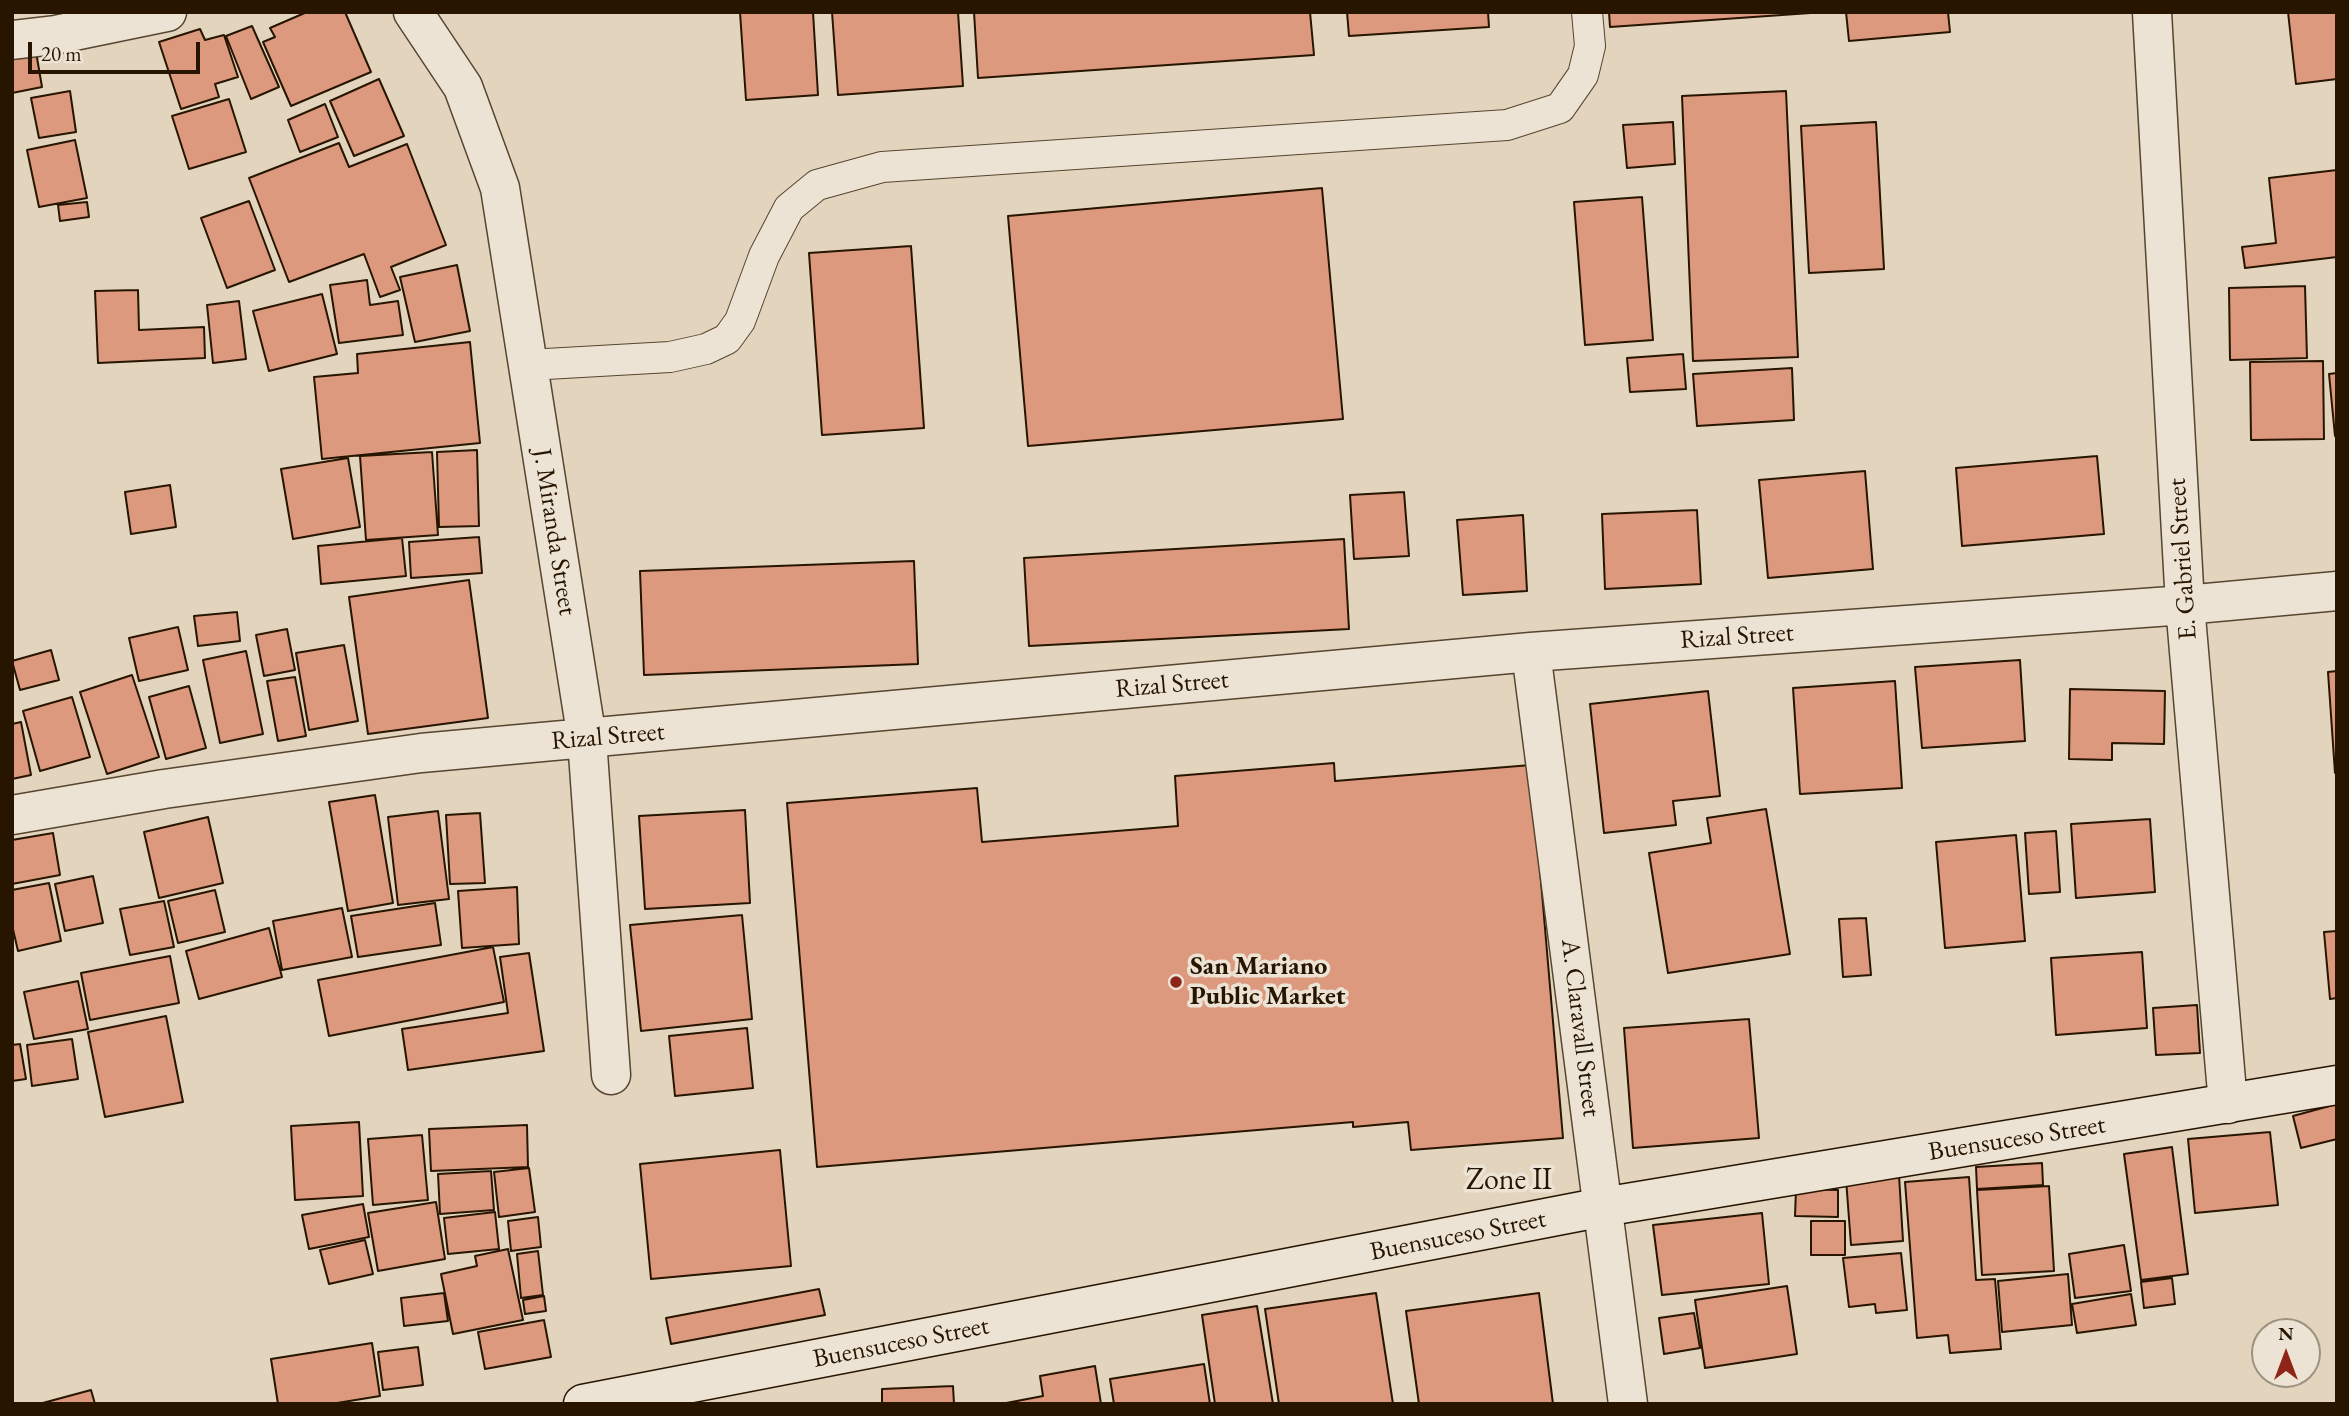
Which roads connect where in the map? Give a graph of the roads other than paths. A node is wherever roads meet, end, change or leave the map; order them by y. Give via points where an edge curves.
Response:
1 (167, 12) edge
2 (413, 12) edge
3 (1587, 12) edge
4 (2152, 12) edge
5 (12, 40) edge
6 (528, 365) junction
7 (2337, 592) edge
8 (2185, 605) junction
9 (1531, 652) junction
10 (587, 739) junction
11 (12, 815) edge
12 (611, 1075) dead end
13 (2337, 1085) edge
14 (2228, 1104) junction
15 (1604, 1208) junction
16 (607, 1402) edge
17 (1628, 1404) edge

1 - 5 street via 55,36
2 - 6 street, J. Miranda Street via 463,88 500,188
3 - 6 lane via 1590,46 1583,75 1560,108 1547,113 1507,125 882,167 817,185 789,208 740,321 727,339 670,357
4 - 8 street, E. Gabriel Street
6 - 10 street, J. Miranda Street
7 - 8 street, Rizal Street
8 - 9 street, Rizal Street
8 - 14 street, E. Gabriel Street
9 - 10 street, Rizal Street
9 - 15 street, A. Claravall Street
10 - 11 street, Rizal Street via 421,753
10 - 12 street, J. Miranda Street
13 - 14 street, Buensuceso Street
14 - 15 street, Buensuceso Street
15 - 16 street, Buensuceso Street
15 - 17 street, A. Claravall Street

